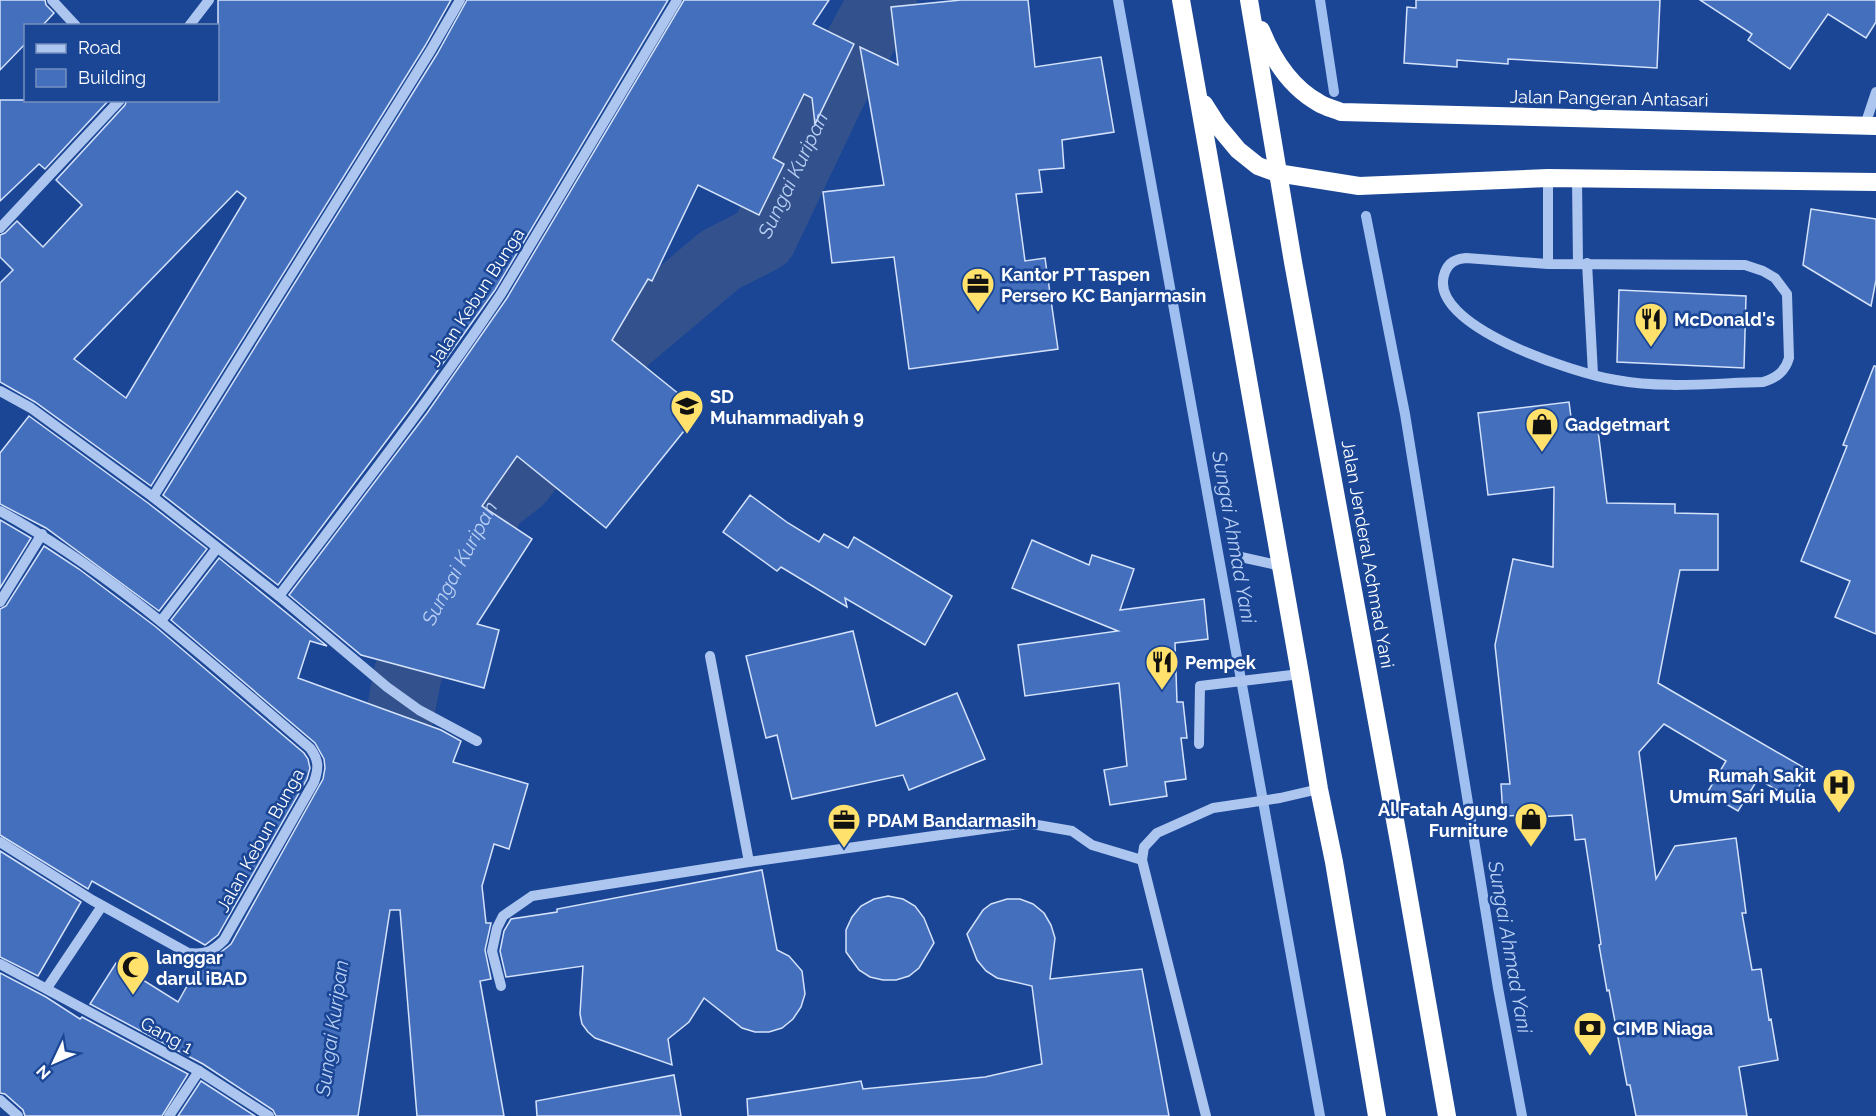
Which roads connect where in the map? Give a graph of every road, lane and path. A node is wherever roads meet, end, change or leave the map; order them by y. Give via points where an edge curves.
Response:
1 (52, 0) edge
2 (209, 0) edge
3 (460, 0) edge
4 (677, 0) edge
5 (1181, 0) edge
6 (1250, 2) edge
7 (74, 24) edge
8 (191, 24) edge
9 (1876, 92) edge
10 (1198, 94) junction
11 (118, 102) edge
12 (1871, 126) edge
13 (1277, 172) junction
14 (1548, 178) junction
15 (1576, 179) junction
16 (1876, 182) edge
17 (0, 228) edge
18 (1582, 263) junction
19 (1548, 264) junction
20 (1593, 374) junction
21 (0, 392) edge
22 (153, 497) junction
23 (0, 511) edge
24 (42, 534) junction
25 (217, 548) junction
26 (1241, 557) dead end
27 (1281, 566) junction
28 (279, 596) junction
29 (0, 602) edge
30 (161, 621) junction
31 (710, 657) dead end
32 (1300, 674) junction
33 (477, 741) dead end
34 (1199, 744) dead end
35 (1318, 789) junction
36 (0, 842) edge
37 (1142, 860) junction
38 (749, 862) junction
39 (102, 906) junction
40 (0, 964) edge
41 (501, 986) dead end
42 (47, 988) junction
43 (199, 1071) junction
44 (0, 1100) edge
45 (18, 1116) edge
46 (169, 1116) edge
47 (269, 1116) edge
48 (1206, 1116) edge
49 (1377, 1116) edge
50 (1447, 1116) edge

1 - 7 street
2 - 8 street
3 - 22 street
4 - 28 street, Jalan Kebun Bunga via 473,336
5 - 10 highway
6 - 12 highway, Jalan Pangeran Antasari via 1269,50 1290,81 1319,104 1341,112
6 - 13 highway, Jalan Jenderal Achmad Yani
9 - 12 street
10 - 13 highway via 1238,150 1258,166
10 - 27 highway
11 - 17 street
13 - 14 highway via 1359,186
13 - 50 highway, Jalan Jenderal Achmad Yani
14 - 15 highway
14 - 19 street
15 - 16 highway
15 - 18 street
18 - 19 street
18 - 20 street
18 - 20 street via 1745,265 1775,278 1787,294 1789,358 1773,379 1661,385
19 - 20 street via 1455,259 1444,273 1442,286 1462,317 1499,340 1558,365
21 - 22 street via 31,408
22 - 25 street
23 - 24 street, Jalan Kebun Bunga
24 - 29 street
24 - 30 street, Jalan Kebun Bunga
25 - 28 street
25 - 30 street
26 - 27 street
27 - 32 highway
28 - 33 street via 387,687 419,710
30 - 39 street, Jalan Kebun Bunga via 310,748 316,756 318,771 224,940 210,952 188,953
31 - 38 street
32 - 34 street via 1200,686
32 - 35 highway
35 - 37 street via 1213,808 1157,833 1144,847
35 - 49 highway
36 - 39 street, Jalan Kebun Bunga
37 - 38 street via 1092,845 1072,831 1026,823
37 - 48 street
38 - 41 street via 532,896 503,916 497,928 492,951
39 - 42 street
40 - 42 street, Gang 1
42 - 43 street, Gang 1
43 - 46 street
43 - 47 street, Gang 1
44 - 45 street

